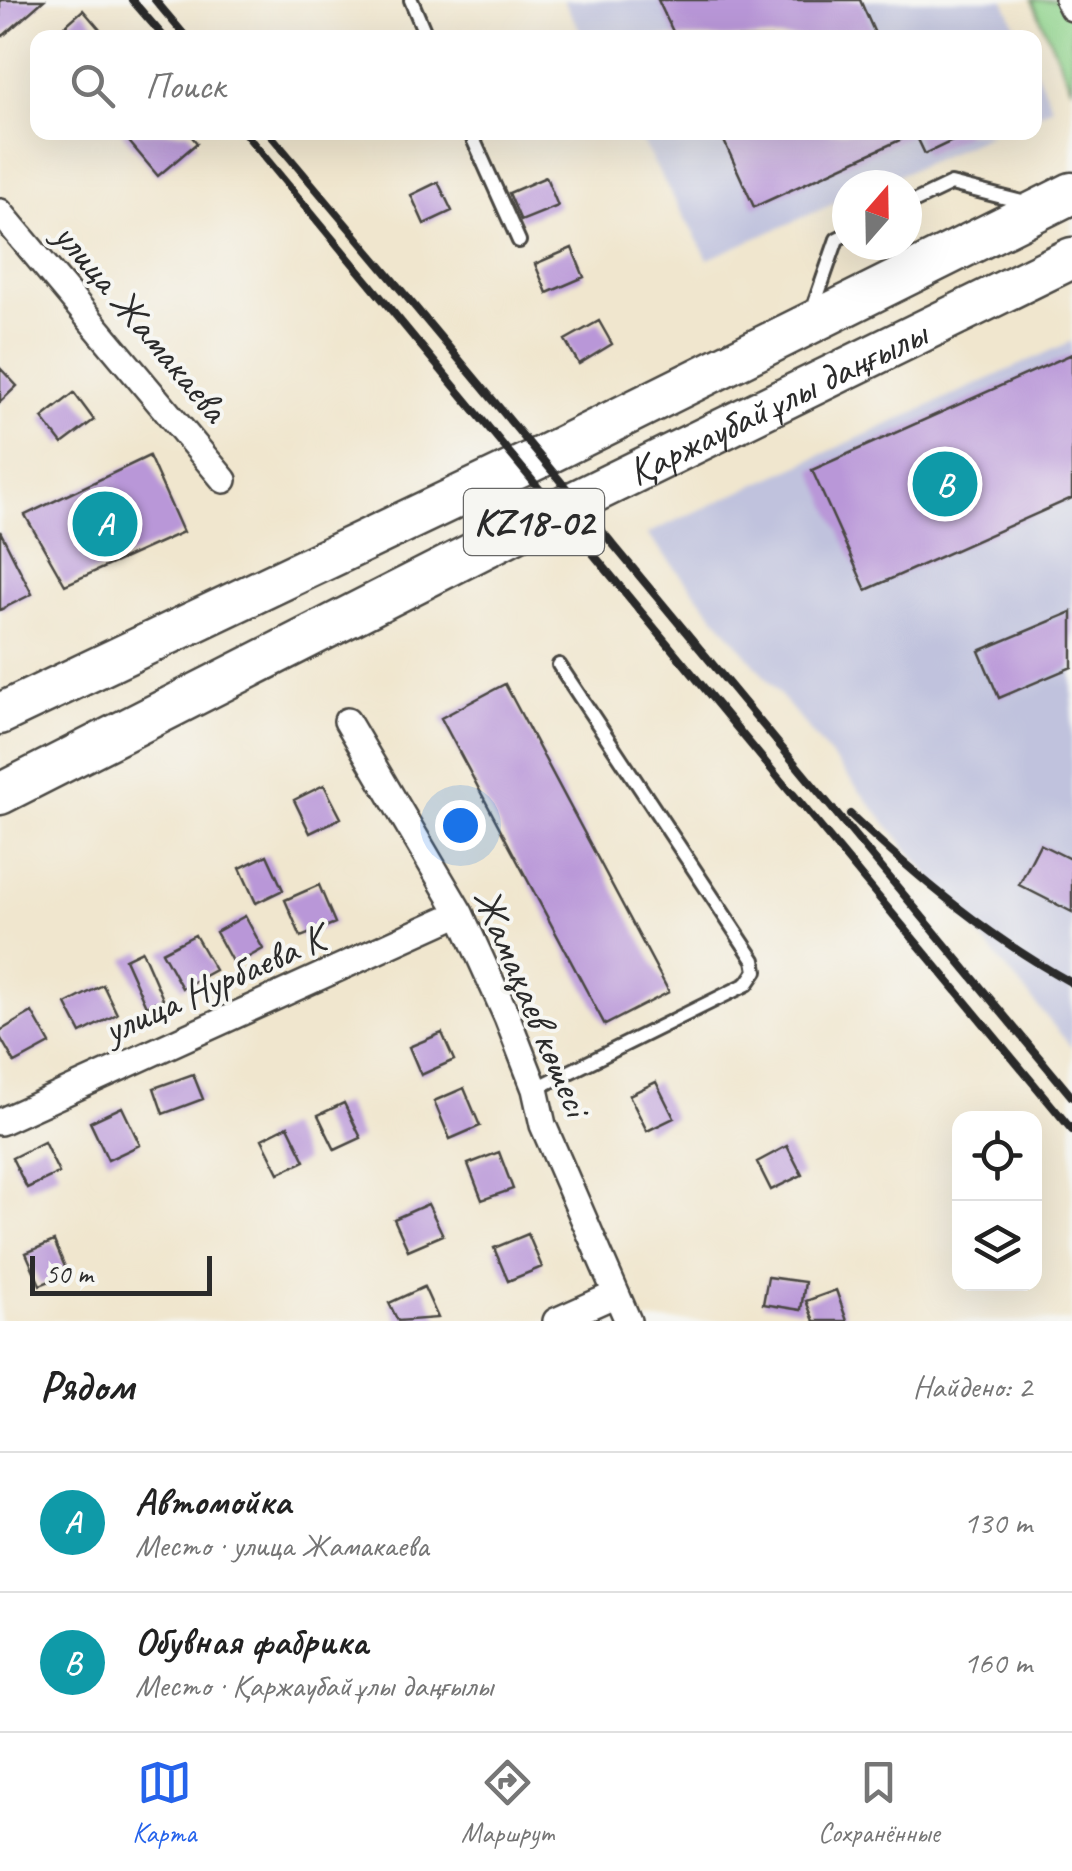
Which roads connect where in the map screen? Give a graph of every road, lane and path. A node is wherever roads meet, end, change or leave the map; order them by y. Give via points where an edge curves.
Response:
1 (410, 0) edge
2 (1068, 0) edge
3 (1072, 8) edge
4 (424, 30) edge
5 (474, 140) edge
6 (922, 198) edge
7 (1058, 200) edge
8 (5, 228) edge
9 (520, 241) dead end
10 (832, 253) edge
11 (1072, 258) edge
12 (809, 322) junction
13 (224, 480) dead end
14 (559, 665) dead end
15 (0, 714) edge
16 (347, 721) dead end
17 (0, 794) edge
18 (460, 913) junction
19 (534, 1089) junction
20 (0, 1122) edge
21 (616, 1294) junction
22 (556, 1321) edge
23 (628, 1321) edge

1 - 4 lane
2 - 3 street
5 - 9 lane
6 - 7 lane via 951,184
7 - 12 highway, Қаржаубайұлы даңғылы / KZ18-02
8 - 13 street, улица Жамакаева
10 - 12 lane
11 - 17 highway, Қаржаубайұлы даңғылы / KZ18-02 via 568,504
12 - 15 highway, Қаржаубайұлы даңғылы / KZ18-02
14 - 19 lane via 756,971 747,984
16 - 18 street, Жамақаев көшесі
18 - 19 street, Жамақаев көшесі
18 - 20 street, улица Нурбаева К
19 - 21 street, Жамақаев көшесі
21 - 22 street
21 - 23 street, Жамақаев көшесі

